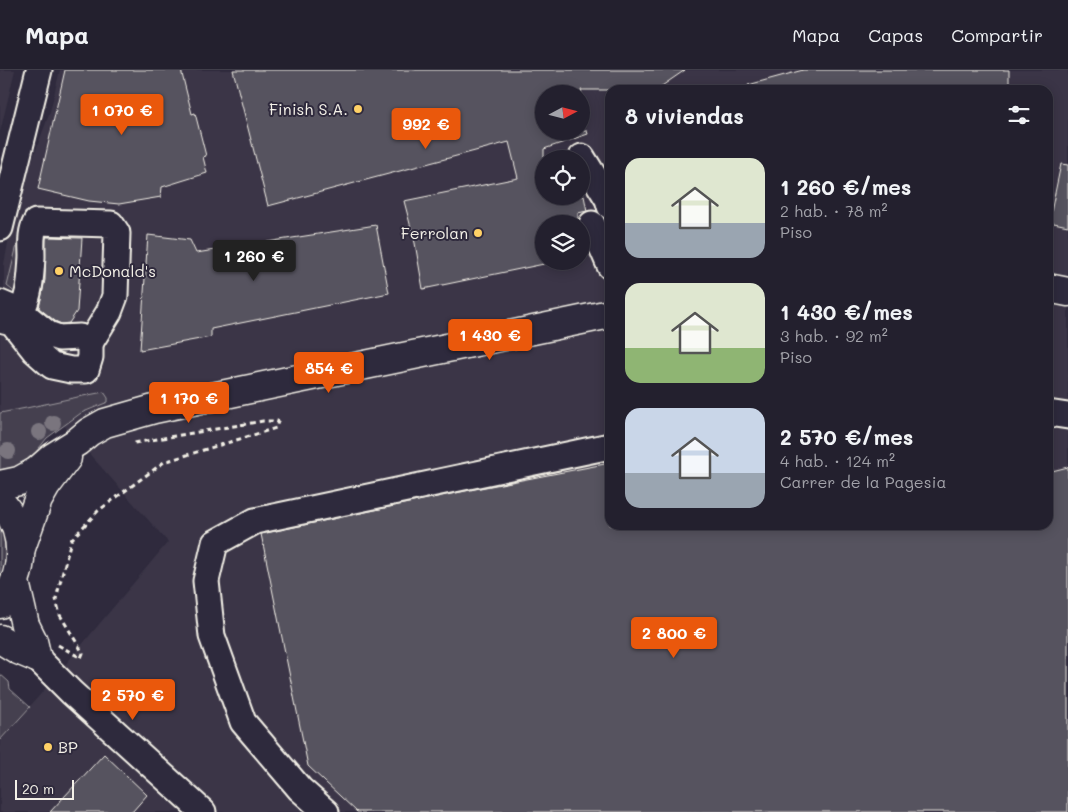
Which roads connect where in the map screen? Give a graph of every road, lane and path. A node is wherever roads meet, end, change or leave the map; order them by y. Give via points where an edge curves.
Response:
1 (39, 70) edge
2 (590, 170) edge
3 (605, 194) edge
4 (592, 224) dead end
5 (0, 228) edge
6 (605, 254) edge
7 (1053, 289) edge
8 (1068, 292) edge
9 (7, 311) edge
10 (605, 315) edge
11 (90, 343) junction
12 (1053, 414) edge
13 (1068, 416) edge
14 (77, 442) junction
15 (134, 443) dead end
16 (605, 447) edge
17 (0, 485) edge
18 (0, 501) edge
19 (21, 548) junction
20 (7, 593) edge
21 (0, 639) edge
22 (37, 658) junction
23 (203, 812) edge
24 (326, 812) edge

1 - 5 street
2 - 3 street
4 - 6 street
7 - 8 main road
9 - 11 street via 48,334 59,338 80,337
9 - 11 street via 35,351 52,366 86,370
9 - 11 street via 27,299 32,230 36,222 111,224 117,233 115,296
10 - 14 main road via 154,409 105,423
12 - 13 street
14 - 17 main road via 19,481
14 - 19 main road via 38,500
15 - 22 path via 278,421 276,428 164,462 90,518 71,540 56,599 60,615 83,653 81,658 56,644
16 - 24 street via 255,521 215,543 206,582 212,636 243,722 300,789
18 - 19 main road via 14,523
19 - 20 main road via 19,570
20 - 22 main road via 33,642
21 - 22 main road
22 - 23 street

